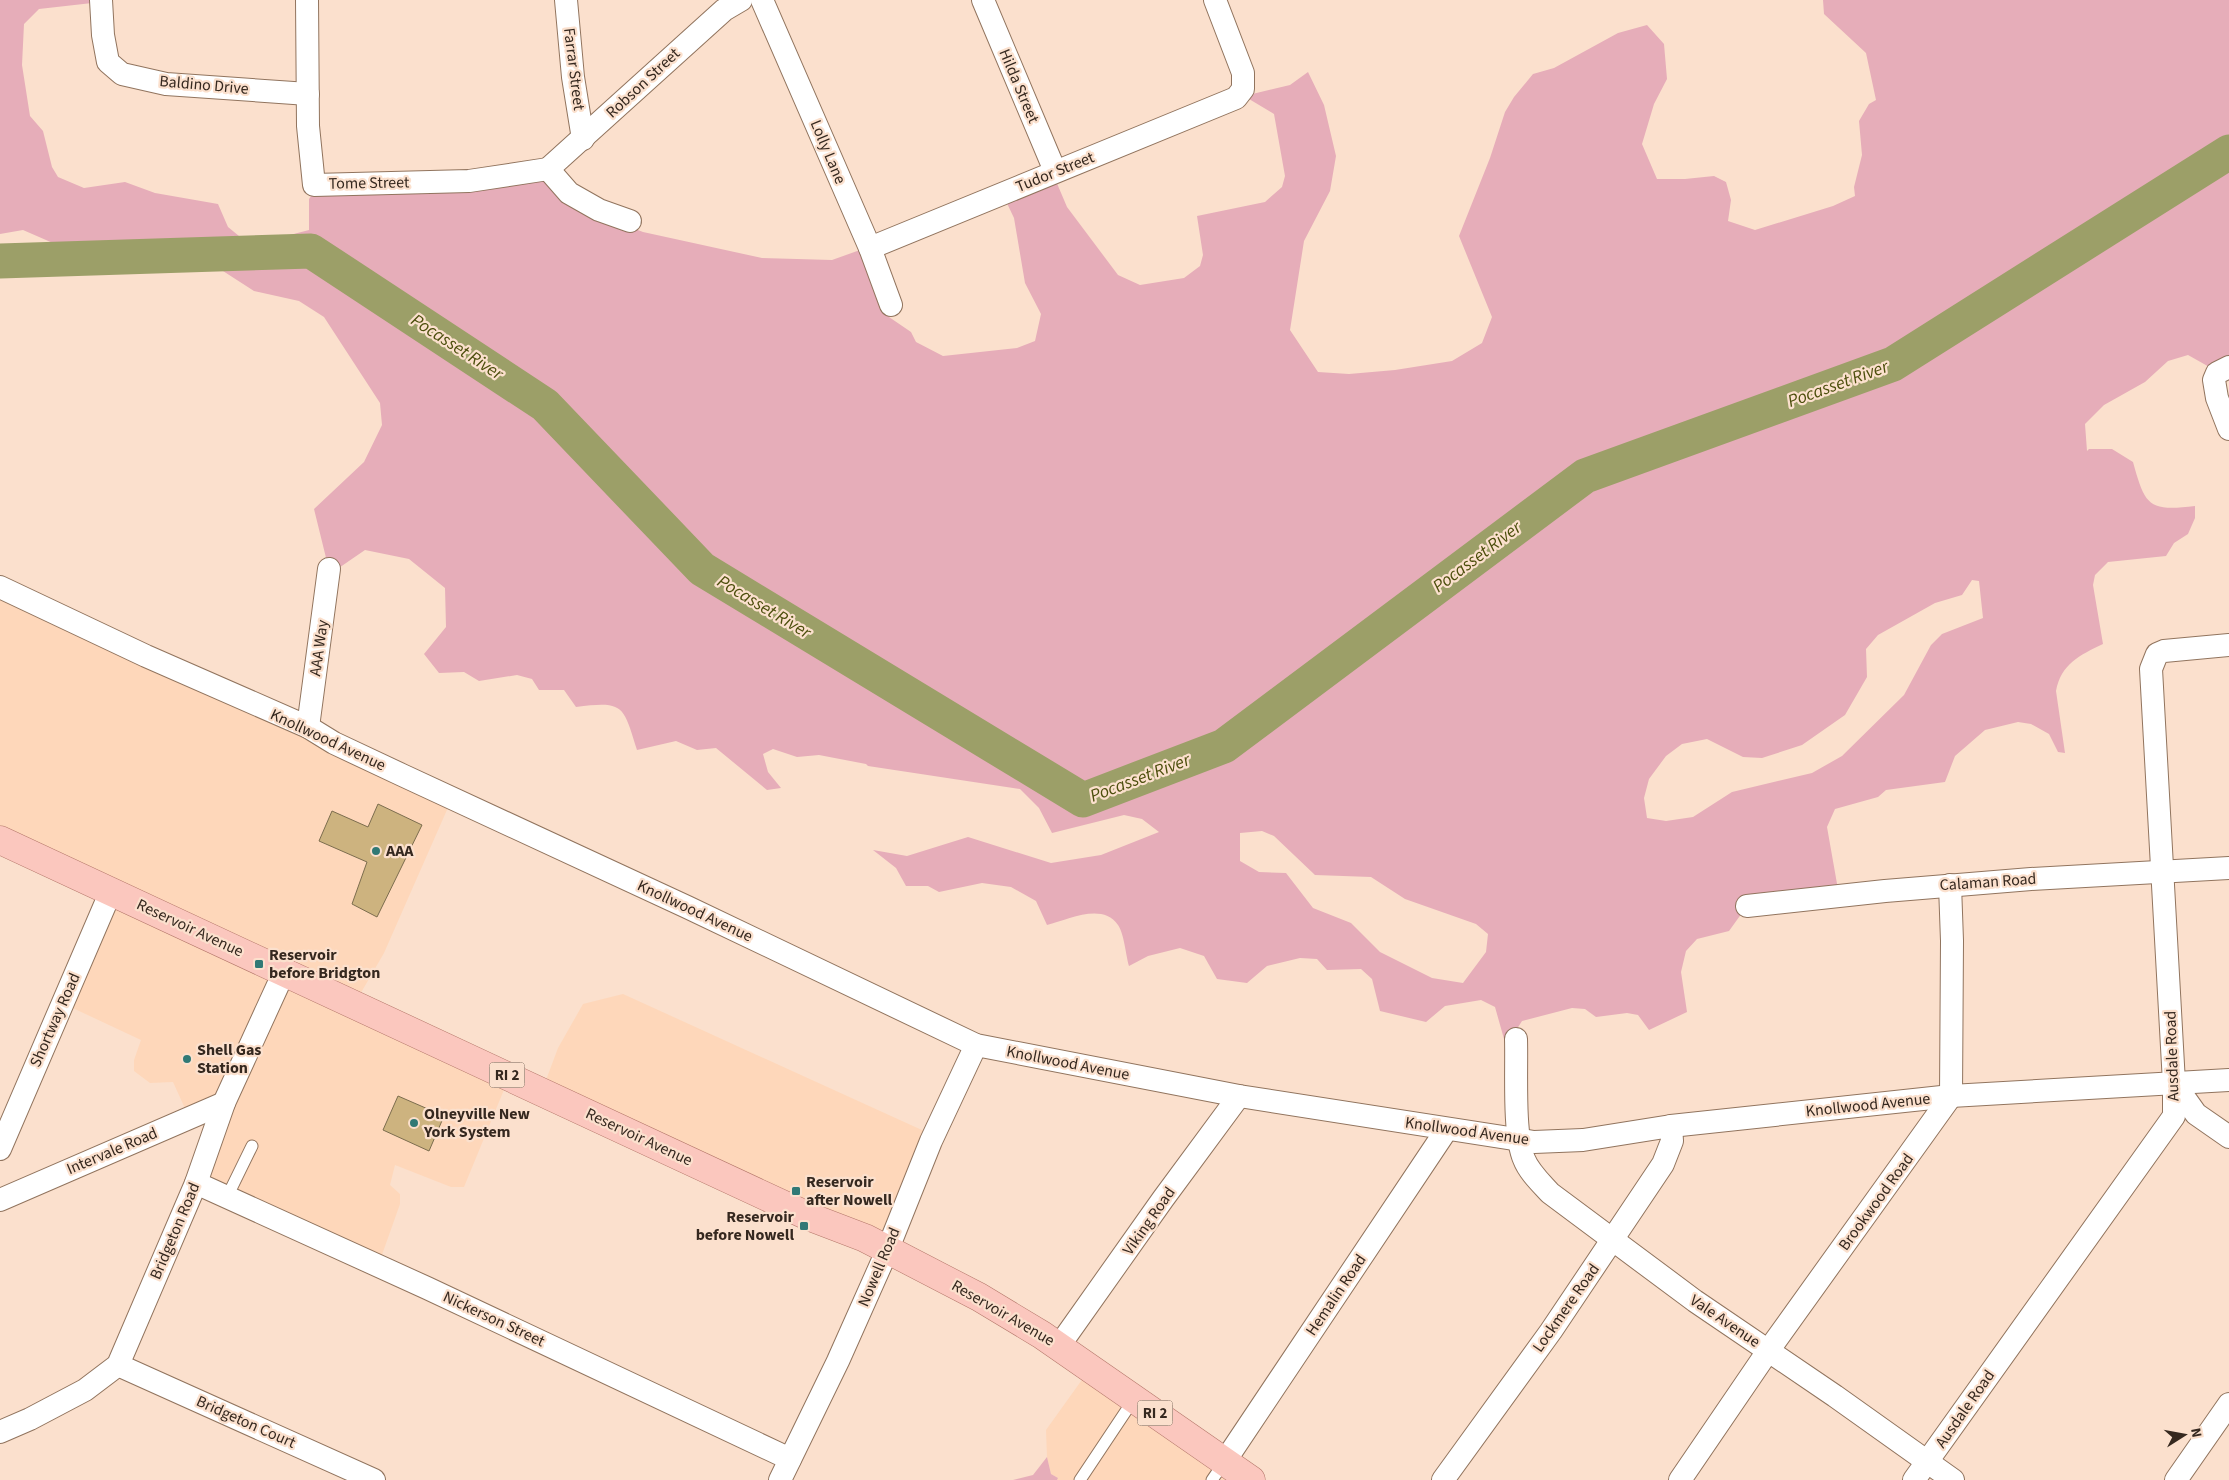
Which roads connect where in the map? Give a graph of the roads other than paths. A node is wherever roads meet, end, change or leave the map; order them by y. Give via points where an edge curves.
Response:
1 (101, 0) edge
2 (306, 0) edge
3 (566, 0) edge
4 (740, 0) edge
5 (762, 0) edge
6 (983, 0) edge
7 (1214, 0) edge
8 (308, 94) junction
9 (583, 138) junction
10 (548, 170) junction
11 (1054, 171) junction
12 (630, 221) dead end
13 (870, 248) junction
14 (891, 305) dead end
15 (2223, 370) edge
16 (2229, 428) edge
17 (329, 569) dead end
18 (0, 587) edge
19 (2229, 645) edge
20 (308, 727) junction
21 (0, 840) edge
22 (2229, 868) edge
23 (2164, 872) junction
24 (1950, 885) junction
25 (111, 892) junction
26 (1747, 906) dead end
27 (284, 972) junction
28 (1516, 1039) dead end
29 (976, 1045) junction
30 (2229, 1080) edge
31 (2174, 1083) junction
32 (1239, 1096) junction
33 (1951, 1096) junction
34 (224, 1103) junction
35 (1671, 1126) junction
36 (1447, 1129) junction
37 (1519, 1135) junction
38 (2229, 1137) edge
39 (252, 1146) dead end
40 (0, 1149) edge
41 (196, 1183) junction
42 (227, 1197) junction
43 (0, 1200) edge
44 (1612, 1241) junction
45 (887, 1251) junction
46 (1059, 1346) junction
47 (1768, 1351) junction
48 (118, 1365) junction
49 (1134, 1399) junction
50 (2229, 1404) edge
51 (0, 1432) edge
52 (790, 1459) junction
53 (1927, 1462) junction
54 (1218, 1471) edge
55 (374, 1480) edge
56 (780, 1480) edge
57 (1080, 1480) edge
58 (1251, 1480) edge
59 (1443, 1480) edge
60 (1680, 1480) edge
61 (1914, 1480) edge
62 (1953, 1480) edge
63 (2176, 1480) edge

1 - 8 street, Baldino Drive via 108,62 122,74 166,84
2 - 8 street, Tome Street
3 - 9 street, Farrar Street
4 - 9 street, Robson Street via 724,10
5 - 13 street, Lolly Lane
6 - 11 street, Hilda Street
7 - 11 street, Tudor Street via 1243,73 1240,94 1131,142
8 - 10 street, Tome Street via 314,184 469,180
9 - 10 street, Robson Street
10 - 12 street via 569,193 599,210
11 - 13 street, Tudor Street
13 - 14 street, Lolly Lane
15 - 16 street via 2214,380 2217,398
17 - 20 street, AAA Way
18 - 20 street, Knollwood Avenue
19 - 23 street, Ausdale Road via 2164,651 2157,654 2153,663
20 - 29 street, Knollwood Avenue via 334,743
21 - 25 main road, Reservoir Avenue / RI 2
22 - 23 street, Calaman Road
23 - 24 street, Calaman Road
23 - 31 street, Ausdale Road
24 - 26 street, Calaman Road
24 - 33 street
25 - 27 main road, Reservoir Avenue / RI 2
25 - 40 street, Shortway Road
27 - 34 street, Bridgeton Road
27 - 45 main road, Reservoir Avenue / RI 2 via 810,1217 865,1238
28 - 37 street, Vale Avenue
29 - 32 street, Knollwood Avenue
29 - 45 street, Nowell Road via 931,1141
30 - 31 street, Knollwood Avenue
31 - 33 street, Knollwood Avenue
31 - 38 street via 2196,1114
31 - 53 street, Ausdale Road via 2174,1116
32 - 36 street, Knollwood Avenue
32 - 46 street, Viking Road
33 - 35 street, Knollwood Avenue
33 - 47 street, Brookwood Road
34 - 41 street, Bridgeton Road
34 - 43 street, Intervale Road
35 - 37 street, Knollwood Avenue via 1583,1140
35 - 44 street, Lockmere Road via 1672,1141 1663,1164
36 - 37 street, Knollwood Avenue
36 - 54 street, Hemalin Road
37 - 44 street, Vale Avenue via 1524,1159 1533,1174 1550,1193
39 - 42 lane
41 - 42 street, Nickerson Street
41 - 48 street, Bridgeton Road
42 - 52 street, Nickerson Street
44 - 47 street, Vale Avenue
44 - 59 street, Lockmere Road
45 - 46 main road, Reservoir Avenue / RI 2 via 979,1297
45 - 52 street, Nowell Road
46 - 49 main road, Reservoir Avenue / RI 2
47 - 53 street, Vale Avenue
47 - 60 street, Brookwood Road
48 - 51 street, Bridgeton Road via 85,1390
48 - 55 street, Bridgeton Court
49 - 54 main road, Reservoir Avenue / RI 2
49 - 57 lane
50 - 63 street
52 - 56 street, Nowell Road
53 - 61 street, Ausdale Road
53 - 62 street, Vale Avenue
54 - 58 main road, Reservoir Avenue / RI 2

